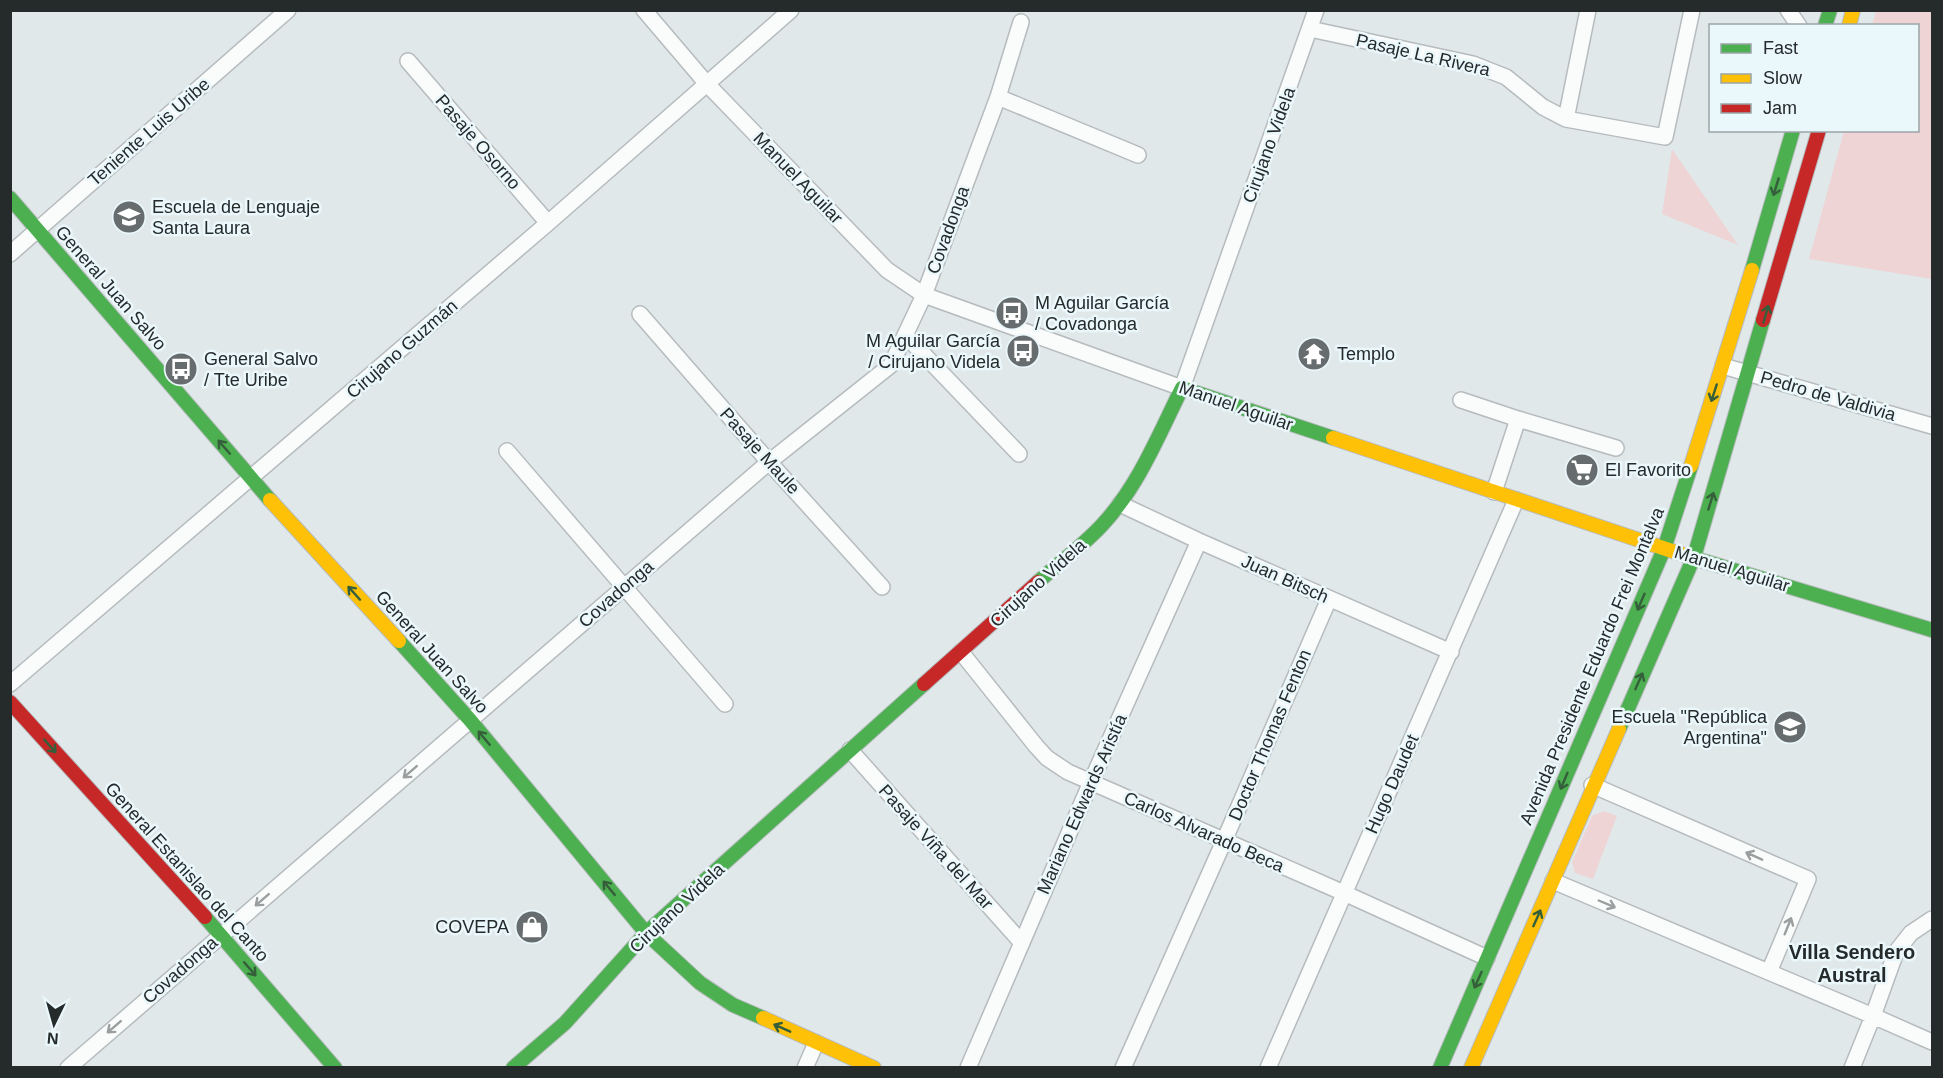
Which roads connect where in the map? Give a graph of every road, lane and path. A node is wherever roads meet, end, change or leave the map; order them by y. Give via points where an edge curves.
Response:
1 (644, 10) edge
2 (791, 10) edge
3 (1316, 10) edge
4 (1588, 10) edge
5 (1692, 10) edge
6 (1788, 10) edge
7 (280, 13) edge
8 (1021, 22) dead end
9 (1798, 24) edge
10 (1310, 29) junction
11 (408, 61) dead end
12 (707, 84) junction
13 (998, 97) junction
14 (1566, 119) junction
15 (1792, 132) edge
16 (1818, 132) edge
17 (1138, 155) dead end
18 (10, 198) edge
19 (548, 223) junction
20 (38, 230) junction
21 (10, 254) edge
22 (924, 295) junction
23 (640, 314) dead end
24 (906, 336) junction
25 (1723, 366) junction
26 (1749, 374) junction
27 (1182, 388) junction
28 (1461, 400) dead end
29 (1518, 419) junction
30 (1932, 426) edge
31 (1616, 448) dead end
32 (507, 451) dead end
33 (1018, 454) dead end
34 (769, 462) junction
35 (250, 478) junction
36 (1494, 492) junction
37 (1516, 500) junction
38 (1120, 504) junction
39 (1198, 541) junction
40 (1664, 549) junction
41 (1694, 557) junction
42 (624, 587) junction
43 (882, 587) dead end
44 (1329, 599) junction
45 (1932, 630) edge
46 (961, 652) junction
47 (1451, 652) junction
48 (10, 684) edge
49 (10, 702) edge
50 (725, 704) dead end
51 (470, 720) junction
52 (850, 750) junction
53 (1091, 782) junction
54 (1592, 785) junction
55 (1224, 841) junction
56 (1553, 881) junction
57 (1344, 892) junction
58 (1932, 919) edge
59 (646, 933) junction
60 (221, 935) junction
61 (1022, 943) junction
62 (1487, 958) junction
63 (1769, 972) junction
64 (1873, 1016) junction
65 (566, 1023) junction
66 (1932, 1042) edge
67 (816, 1043) junction
68 (543, 1059) dead end
69 (68, 1068) edge
70 (335, 1068) edge
71 (513, 1068) edge
72 (805, 1068) edge
73 (874, 1068) edge
74 (968, 1068) edge
75 (1123, 1068) edge
76 (1268, 1068) edge
77 (1440, 1068) edge
78 (1471, 1068) edge
79 (1852, 1068) edge

1 - 12 street, Manuel Aguilar
2 - 12 street, Cirujano Guzmán
3 - 10 street, Cirujano Videla
4 - 14 street
5 - 14 street, Pasaje La Rivera via 1665,137
6 - 9 street
7 - 20 street, Teniente Luis Uribe
8 - 13 street, Covadonga
10 - 14 street, Pasaje La Rivera via 1485,68 1506,77 1543,107
10 - 27 street, Cirujano Videla
11 - 19 street, Pasaje Osorno
12 - 19 street, Cirujano Guzmán
12 - 22 street, Manuel Aguilar via 887,270
13 - 17 street
13 - 22 street, Covadonga
15 -> 25 street, Avenida Presidente Eduardo Frei Montalva
26 -> 16 street
18 - 20 street, General Juan Salvo
19 - 35 street, Cirujano Guzmán
20 - 21 street, Teniente Luis Uribe
35 -> 20 street, General Juan Salvo
22 - 24 street, Covadonga
22 - 27 street, Manuel Aguilar
23 - 34 street, Pasaje Maule
24 - 33 street
24 - 34 street, Covadonga via 891,364
25 - 26 street, Pedro de Valdivia
25 -> 40 street, Avenida Presidente Eduardo Frei Montalva
26 - 30 street, Pedro de Valdivia
41 -> 26 street
27 - 36 street, Manuel Aguilar
27 - 38 street, Cirujano Videla via 1136,481
28 - 29 street
29 - 31 street
29 - 36 street
32 - 42 street
34 - 42 street, Covadonga
34 - 43 street, Pasaje Maule
35 - 48 street, Cirujano Guzmán
51 -> 35 street, General Juan Salvo
36 - 37 street, Manuel Aguilar
37 - 40 street, Manuel Aguilar
37 - 47 street, Hugo Daudet
38 - 39 street, Juan Bitsch
38 - 46 street, Cirujano Videla via 1087,540
39 - 44 street, Juan Bitsch
39 - 53 street, Mariano Edwards Aristía
40 - 41 street, Manuel Aguilar
40 -> 62 street, Avenida Presidente Eduardo Frei Montalva
41 - 45 street, Manuel Aguilar
54 -> 41 street
42 - 50 street
42 - 51 street, Covadonga
44 - 47 street, Juan Bitsch
44 - 55 street, Doctor Thomas Fenton
46 - 52 street, Cirujano Videla
46 - 53 street, Carlos Alvarado Beca via 1047,758
47 - 57 street, Hugo Daudet
49 -> 60 street, General Estanislao del Canto
59 -> 51 street, General Juan Salvo
51 -> 60 street, Covadonga
52 - 59 street, Cirujano Videla
52 - 61 street, Pasaje Viña del Mar
53 - 55 street, Carlos Alvarado Beca
53 - 61 street, Mariano Edwards Aristía
54 - 56 street
63 -> 54 street via 1808,879
55 - 57 street, Carlos Alvarado Beca
55 - 75 street, Doctor Thomas Fenton
56 -> 63 street
78 -> 56 street
57 - 62 street, Carlos Alvarado Beca
57 - 76 street, Hugo Daudet
58 - 64 street via 1911,933 1896,952
59 - 65 street, Cirujano Videla
67 -> 59 street, General Juan Salvo via 714,993
60 -> 69 street, Covadonga
60 -> 70 street, General Estanislao del Canto
61 - 74 street, Mariano Edwards Aristía
62 -> 77 street, Avenida Presidente Eduardo Frei Montalva
63 - 64 street
64 - 66 street
64 - 79 street
65 - 68 street, Cirujano Videla
65 - 71 street, Cirujano Videla
67 - 72 street
67 - 73 street, General Juan Salvo

